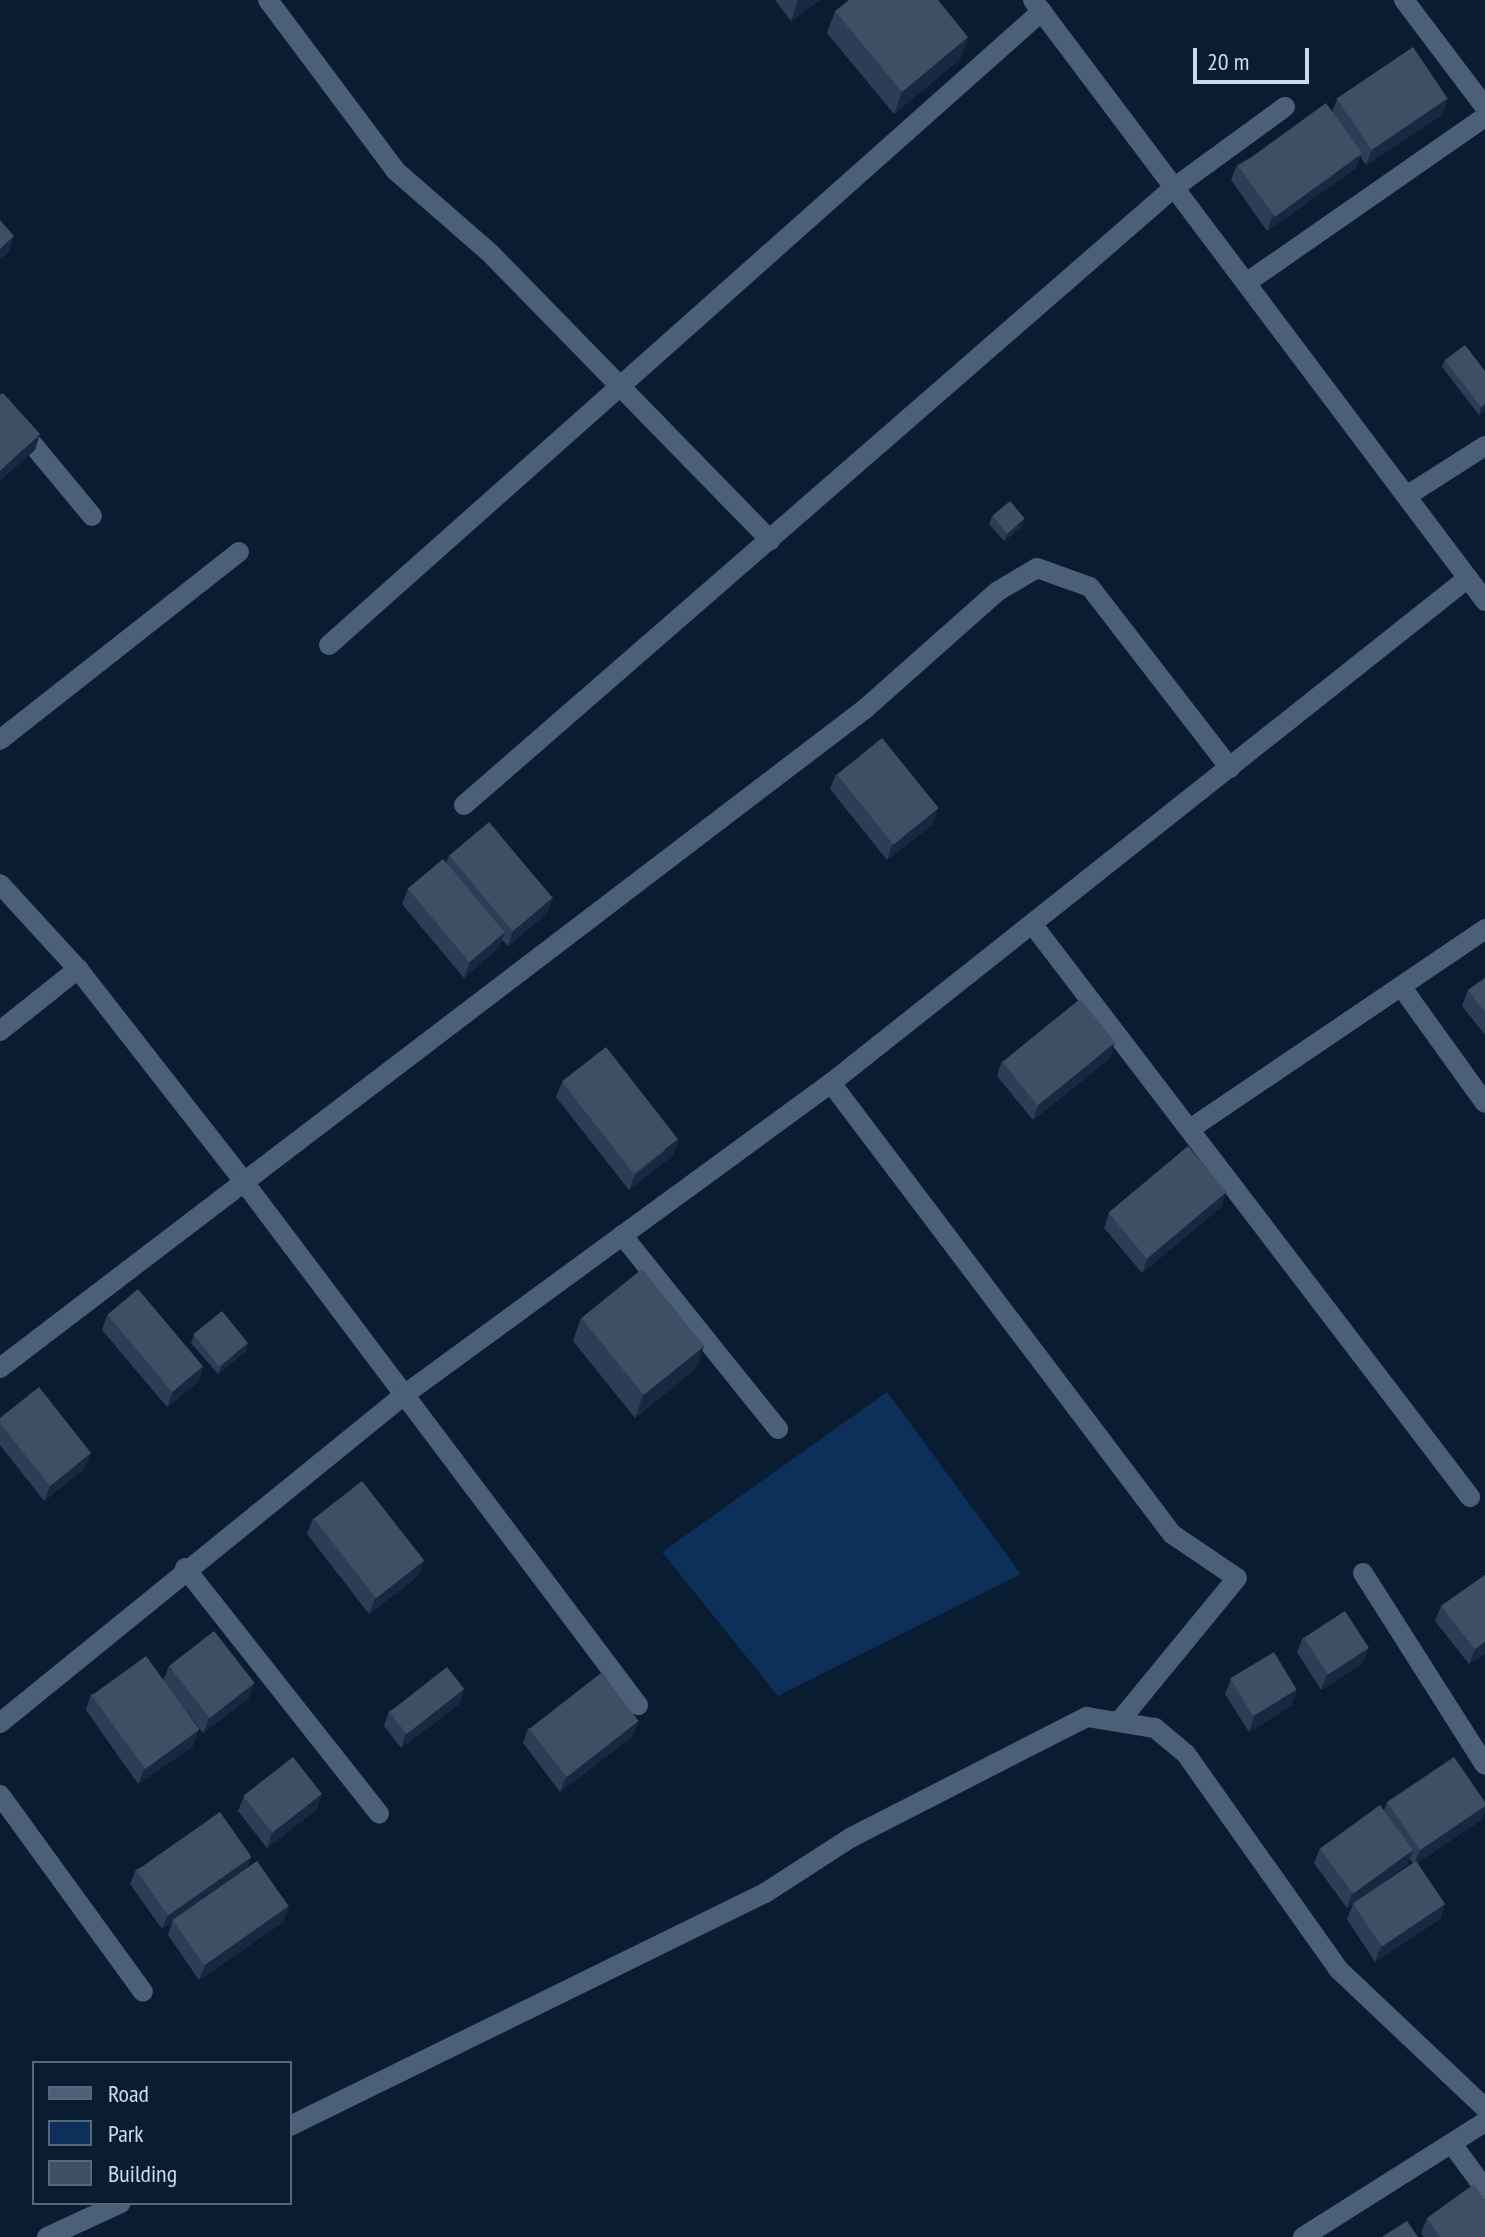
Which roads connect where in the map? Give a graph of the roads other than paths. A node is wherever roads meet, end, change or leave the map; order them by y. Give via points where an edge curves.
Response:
1 (268, 0) edge
2 (1404, 0) edge
3 (1038, 6) edge
4 (1285, 107) dead end
5 (1485, 107) edge
6 (1485, 117) edge
7 (1171, 190) junction
8 (1246, 283) junction
9 (618, 388) junction
10 (0, 405) edge
11 (1485, 446) edge
12 (1408, 495) junction
13 (92, 516) dead end
14 (770, 540) junction
15 (239, 552) dead end
16 (1468, 578) junction
17 (1485, 601) edge
18 (329, 645) dead end
19 (0, 740) edge
20 (1230, 768) junction
21 (464, 805) dead end
22 (0, 884) edge
23 (1033, 925) junction
24 (1485, 929) edge
25 (78, 969) junction
26 (1403, 989) junction
27 (0, 1031) edge
28 (831, 1083) junction
29 (1485, 1103) edge
30 (1193, 1127) junction
31 (241, 1178) junction
32 (622, 1235) junction
33 (0, 1368) edge
34 (404, 1395) junction
35 (778, 1429) dead end
36 (1470, 1497) dead end
37 (185, 1568) junction
38 (1363, 1573) dead end
39 (638, 1705) dead end
40 (2, 1711) edge
41 (1123, 1717) junction
42 (1485, 1765) edge
43 (0, 1795) edge
44 (379, 1814) dead end
45 (143, 1992) dead end
46 (1485, 2108) edge
47 (1485, 2122) edge
48 (292, 2125) edge
49 (1452, 2144) junction
50 (1485, 2189) edge
51 (117, 2205) edge
52 (47, 2237) edge
53 (1303, 2237) edge

1 - 9 street via 396,171 491,254
2 - 5 street
3 - 7 street
3 - 9 street
4 - 7 street
6 - 8 street
7 - 8 street
7 - 14 street
8 - 12 street
9 - 14 street
9 - 18 street
10 - 13 street
11 - 12 street
12 - 16 street
14 - 21 street
15 - 19 street
16 - 17 street
16 - 20 street
20 - 23 street
20 - 31 street via 1090,587 1037,568 998,591 866,708
22 - 25 street
23 - 28 street
23 - 30 street
24 - 26 street
25 - 27 street
25 - 31 street
26 - 29 street
26 - 30 street
28 - 32 street
28 - 41 street via 1172,1534 1237,1578
30 - 36 street
31 - 33 street
31 - 34 street
32 - 34 street
32 - 35 street
34 - 37 street
34 - 39 street
37 - 40 street
37 - 44 street
38 - 42 street
41 - 46 street via 1155,1728 1186,1754 1338,1969
41 - 48 street via 1087,1717 1060,1728 852,1837 765,1893
43 - 45 street
47 - 49 street
49 - 50 street
49 - 53 street
51 - 52 street

